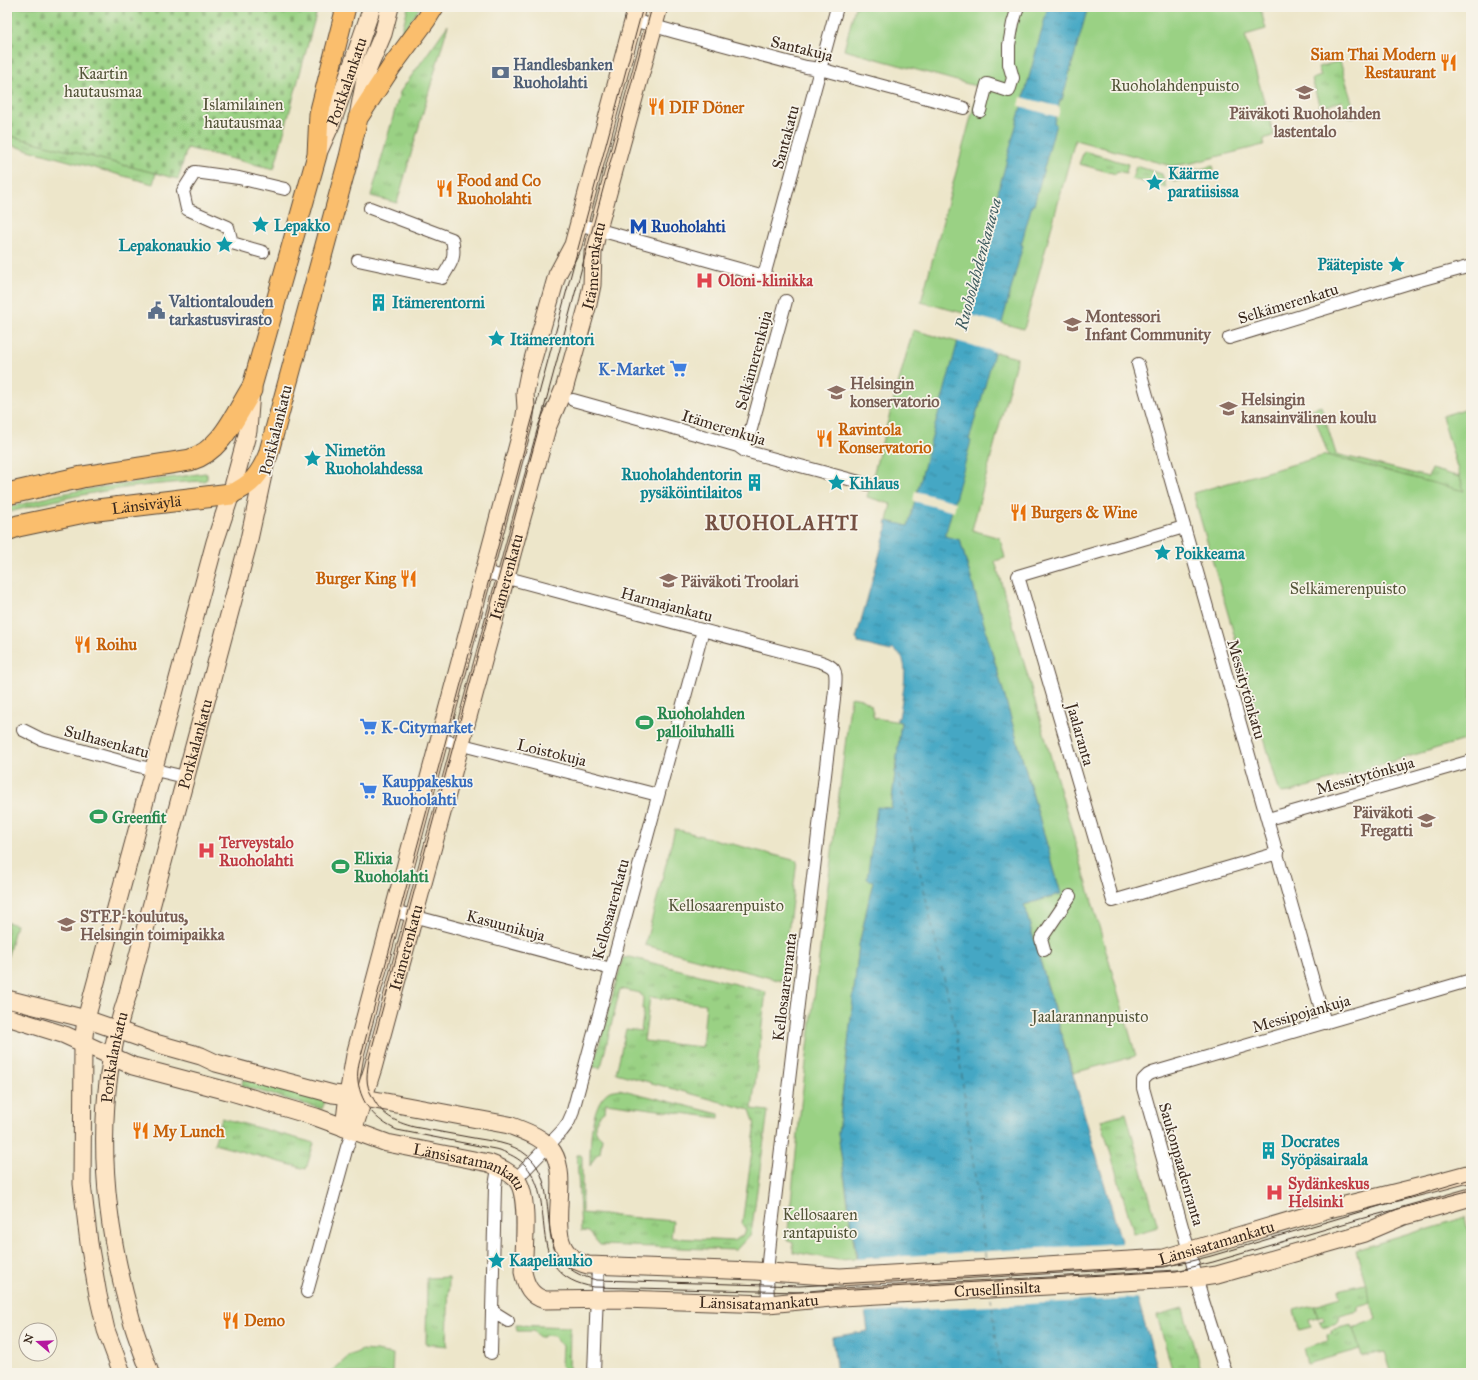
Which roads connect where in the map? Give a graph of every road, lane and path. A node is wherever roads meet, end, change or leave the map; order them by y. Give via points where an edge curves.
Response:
1 (346, 7) edge
2 (372, 7) edge
3 (390, 7) edge
4 (434, 7) edge
5 (659, 7) edge
6 (837, 7) edge
7 (1018, 7) edge
8 (635, 13) edge
9 (654, 26) junction
10 (820, 69) junction
11 (964, 108) dead end
12 (980, 111) dead end
13 (358, 118) junction
14 (317, 155) junction
15 (285, 190) dead end
16 (370, 208) dead end
17 (578, 224) junction
18 (598, 230) junction
19 (263, 252) dead end
20 (358, 260) dead end
21 (1471, 266) edge
22 (786, 301) dead end
23 (1230, 338) dead end
24 (1138, 364) dead end
25 (251, 390) junction
26 (573, 400) dead end
27 (745, 451) junction
28 (268, 455) junction
29 (866, 484) dead end
30 (7, 494) edge
31 (231, 494) junction
32 (1184, 527) junction
33 (7, 530) edge
34 (485, 572) junction
35 (505, 577) junction
36 (703, 630) junction
37 (836, 673) joint
38 (23, 730) dead end
39 (439, 739) junction
40 (461, 744) junction
41 (1471, 760) edge
42 (154, 770) junction
43 (186, 777) junction
44 (658, 795) junction
45 (1268, 819) junction
46 (1278, 853) junction
47 (1071, 894) dead end
48 (395, 905) junction
49 (414, 917) junction
50 (1044, 950) dead end
51 (611, 969) junction
52 (1471, 980) edge
53 (7, 999) edge
54 (7, 1017) edge
55 (86, 1019) junction
56 (1325, 1023) junction
57 (117, 1030) junction
58 (84, 1044) junction
59 (112, 1056) junction
60 (1143, 1080) joint
61 (348, 1095) junction
62 (364, 1098) junction
63 (349, 1129) junction
64 (548, 1146) junction
65 (497, 1174) dead end
66 (1471, 1174) edge
67 (516, 1178) junction
68 (1471, 1197) edge
69 (1189, 1250) junction
70 (1147, 1259) joint
71 (598, 1266) junction
72 (767, 1272) junction
73 (840, 1277) joint
74 (1197, 1278) junction
75 (1154, 1280) joint
76 (307, 1292) dead end
77 (841, 1297) joint
78 (596, 1301) junction
79 (768, 1304) junction
80 (492, 1311) junction
81 (508, 1321) dead end
82 (491, 1353) dead end
83 (122, 1373) edge
84 (150, 1373) edge
85 (594, 1373) edge
86 (1226, 1373) edge

1 - 14 main road, Porkkalankatu via 319,114
2 - 14 main road, Porkkalankatu via 334,120
3 - 13 main road, Porkkalankatu via 383,34 366,74
4 - 13 main road, Porkkalankatu
5 - 9 main road, Itämerenkatu
6 - 10 street, Santakatu
7 - 12 street via 1009,45 1009,64 1013,78 1009,91 987,84
8 - 9 street, Santakuja
8 - 17 main road, Itämerenkatu
9 - 10 street, Santakuja
9 - 18 main road, Itämerenkatu
10 - 11 street, Santakuja
10 - 18 street, Santakatu via 764,276
13 - 28 main road, Porkkalankatu
14 - 25 main road, Porkkalankatu
15 - 19 street via 239,178 195,172 183,191 187,208 228,227 232,243
16 - 20 street via 452,239 455,251 452,262 442,278
17 - 18 street
17 - 34 main road, Itämerenkatu via 573,244 557,275 529,373 524,422
18 - 35 main road, Itämerenkatu via 593,252 592,285 588,304 565,386 547,428
21 - 23 street, Selkämerenkatu
22 - 27 street, Selkämerenkuja
24 - 32 street, Messitytönkatu
25 - 30 highway via 216,444 200,457 76,478
25 - 31 main road, Porkkalankatu via 248,431
26 - 27 street, Itämerenkuja via 738,446
27 - 29 street, Itämerenkuja
28 - 31 main road, Länsiväylä via 259,475 245,488
28 - 43 main road, Porkkalankatu via 248,544
31 - 33 highway, Länsiväylä via 89,511
31 - 42 main road, Porkkalankatu via 215,542
32 - 45 street, Messitytönkatu
32 - 46 street, Jaalaranta via 1018,576 1113,902
34 - 35 street, Harmajankatu
34 - 39 main road, Itämerenkatu
35 - 36 street, Harmajankatu
35 - 40 main road, Itämerenkatu
36 - 37 street, Harmajankatu via 830,665
36 - 44 street, Kellosaarenkatu
37 - 72 street, Kellosaarenranta
38 - 42 street, Sulhasenkatu via 41,739
39 - 40 street, Loistokuja
39 - 48 main road, Itämerenkatu
40 - 44 street, Loistokuja
40 - 49 main road, Itämerenkatu
41 - 45 street, Messitytönkuja
42 - 43 street, Sulhasenkatu
42 - 55 main road, Porkkalankatu
43 - 57 main road, Porkkalankatu
44 - 51 street, Kellosaarenkatu
45 - 46 street, Messitytönkatu
46 - 56 street, Messitytönkatu
47 - 50 street via 1041,939
48 - 49 street, Kasuunikuja
48 - 61 main road, Itämerenkatu via 355,1055
49 - 51 street, Kasuunikuja
49 - 62 main road, Itämerenkatu
51 - 64 street, Kellosaarenkatu via 572,1114
52 - 56 street, Messipojankuja
53 - 55 main road, Länsisatamankatu
54 - 58 main road, Länsisatamankatu via 48,1029
55 - 57 main road, Länsisatamankatu
55 - 58 main road, Porkkalankatu
56 - 60 street, Messipojankuja via 1152,1073
57 - 59 main road, Porkkalankatu
57 - 61 main road, Länsisatamankatu via 216,1063 333,1094
58 - 59 main road, Länsisatamankatu
58 - 83 main road, Porkkalankatu via 82,1184 89,1243 106,1330
59 - 63 main road, Länsisatamankatu via 133,1066 235,1093
59 - 84 main road, Porkkalankatu via 105,1131 105,1176 110,1221 131,1320
60 - 69 street, Saukonpaadenranta via 1143,1088
61 - 62 main road, Länsisatamankatu
61 - 63 main road, Itämerenkatu
62 - 63 main road, Itämerenkatu
62 - 64 main road, Länsisatamankatu via 509,1125 527,1132
63 - 67 main road, Länsisatamankatu via 386,1143 489,1163
63 - 76 street, Itämerenkatu via 347,1147
64 - 67 street, Kellosaarenkatu
64 - 71 main road, Länsisatamankatu via 557,1160 561,1243 567,1254 576,1261
65 - 80 street, Länsisatamankatu
66 - 69 main road, Länsisatamankatu via 1329,1209
67 - 78 main road, Länsisatamankatu via 522,1188 524,1200 523,1272 527,1286 535,1296 545,1300
68 - 74 main road, Länsisatamankatu via 1404,1216 1364,1233 1217,1275
69 - 70 main road, Länsisatamankatu via 1164,1258
69 - 74 street, Saukonpaadenranta
70 - 73 main road, Crusellinsilta
71 - 72 main road, Länsisatamankatu
71 - 78 street
72 - 73 main road, Länsisatamankatu
72 - 79 street, Kellosaarenranta
74 - 75 main road, Länsisatamankatu
74 - 86 street, Saukonpaadenranta
75 - 77 main road, Crusellinsilta
77 - 79 main road, Länsisatamankatu
78 - 79 main road, Länsisatamankatu via 623,1299
78 - 85 street
80 - 81 street
80 - 82 street, Länsisatamankatu

